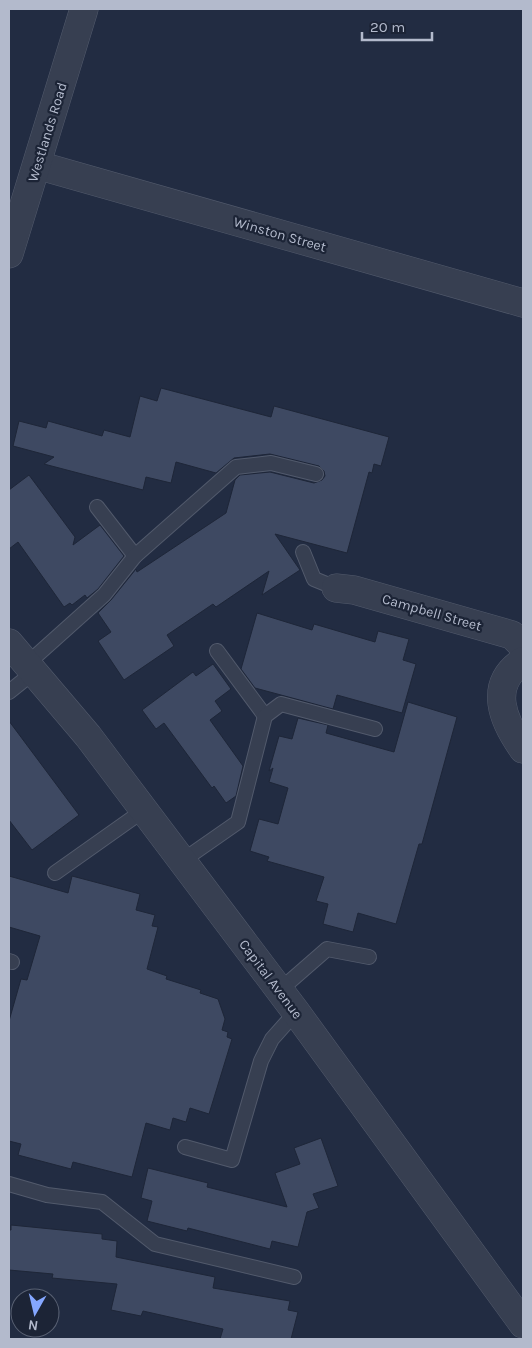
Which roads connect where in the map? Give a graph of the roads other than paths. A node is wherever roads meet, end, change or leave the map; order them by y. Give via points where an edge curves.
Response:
1 (84, 9) edge
2 (37, 165) junction
3 (9, 254) edge
4 (523, 304) edge
5 (316, 474) dead end
6 (96, 507) dead end
7 (303, 552) dead end
8 (134, 556) junction
9 (336, 588) joint
10 (9, 643) edge
11 (523, 646) edge
12 (217, 651) dead end
13 (523, 662) edge
14 (30, 668) junction
15 (9, 692) edge
16 (265, 716) junction
17 (375, 729) dead end
18 (523, 749) edge
19 (144, 810) junction
20 (182, 861) junction
21 (55, 873) dead end
22 (369, 957) dead end
23 (280, 990) junction
24 (296, 1012) junction
25 (185, 1148) dead end
26 (9, 1184) edge
27 (294, 1277) dead end
28 (523, 1324) edge

1 - 2 street, Westlands Road
2 - 3 street, Westlands Road
2 - 4 street, Winston Street
5 - 8 lane via 271,463 236,467
6 - 8 lane
7 - 9 lane via 314,579
8 - 14 lane via 104,595
9 - 11 street, Campbell Street via 354,590 512,635
10 - 14 street, Capital Avenue
12 - 16 lane
13 - 18 street via 505,683 501,698 504,717
14 - 15 lane
14 - 19 street, Capital Avenue via 88,736
16 - 17 lane via 281,704
16 - 20 lane via 238,822
19 - 20 street, Capital Avenue
19 - 21 lane
20 - 23 street, Capital Avenue
22 - 23 lane via 326,949
23 - 24 street, Capital Avenue
24 - 25 lane via 272,1040 261,1061 232,1160
24 - 28 street, Capital Avenue
26 - 27 lane via 47,1195 102,1202 155,1244

